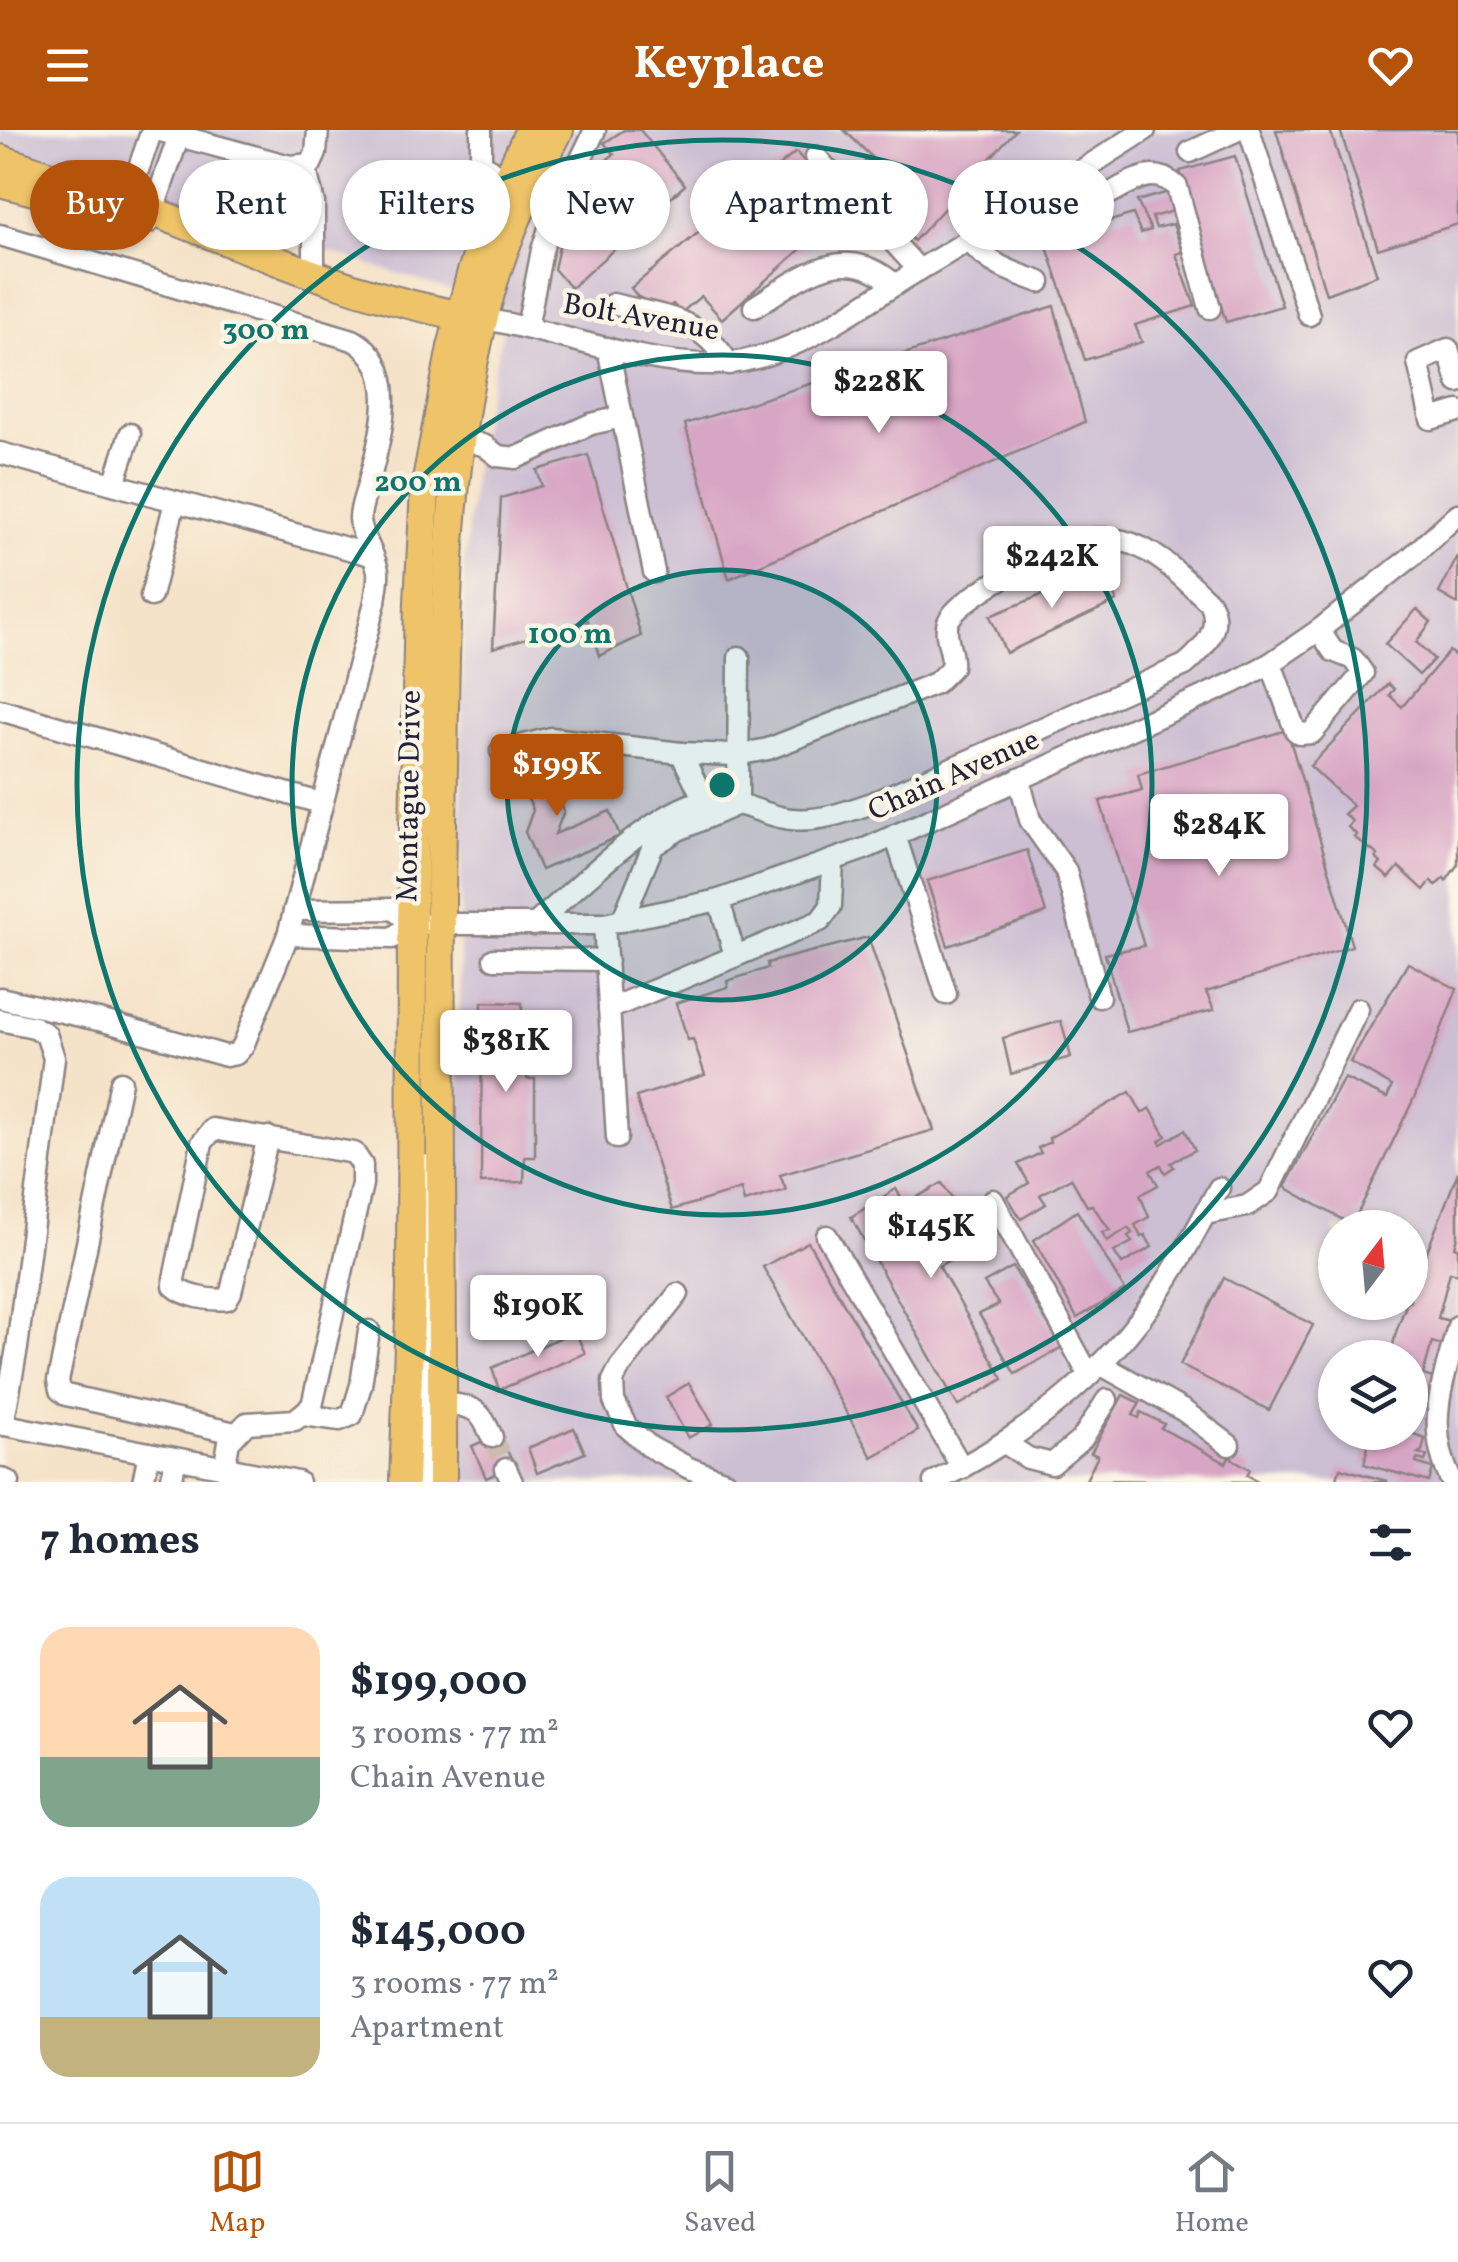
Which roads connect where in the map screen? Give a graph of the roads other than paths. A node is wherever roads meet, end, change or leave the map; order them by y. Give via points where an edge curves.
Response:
1 (155, 130) edge
2 (318, 130) edge
3 (481, 130) edge
4 (530, 130) edge
5 (559, 130) edge
6 (595, 130) edge
7 (1145, 130) edge
8 (1238, 130) edge
9 (1249, 130) edge
10 (180, 133) edge
11 (1190, 152) dead end
12 (816, 156) dead end
13 (0, 159) edge
14 (148, 160) edge
15 (261, 160) edge
16 (313, 160) edge
17 (481, 160) edge
18 (580, 160) edge
19 (1098, 160) edge
20 (30, 171) edge
21 (159, 172) edge
22 (510, 172) edge
23 (0, 182) edge
24 (30, 189) edge
25 (1114, 192) edge
26 (522, 208) junction
27 (530, 210) edge
28 (159, 220) edge
29 (0, 235) edge
30 (314, 250) edge
31 (489, 250) edge
32 (542, 250) edge
33 (955, 250) edge
34 (979, 250) edge
35 (919, 270) junction
36 (314, 274) junction
37 (1040, 282) dead end
38 (895, 285) junction
39 (613, 304) dead end
40 (754, 307) dead end
41 (1210, 308) dead end
42 (1309, 315) dead end
43 (472, 317) junction
44 (527, 328) junction
45 (608, 348) junction
46 (729, 364) junction
47 (1458, 382) edge
48 (1458, 411) edge
49 (622, 417) junction
50 (130, 434) dead end
51 (461, 438) junction
52 (0, 453) edge
53 (114, 484) junction
54 (175, 502) junction
55 (1458, 514) edge
56 (372, 555) junction
57 (654, 572) dead end
58 (151, 596) dead end
59 (1319, 630) junction
60 (739, 657) dead end
61 (1271, 663) junction
62 (0, 710) edge
63 (500, 751) dead end
64 (681, 753) junction
65 (736, 755) junction
66 (1019, 779) junction
67 (704, 800) junction
68 (320, 803) junction
69 (738, 804) junction
70 (895, 835) junction
71 (833, 860) junction
72 (719, 900) junction
73 (294, 910) junction
74 (613, 922) junction
75 (412, 924) junction
76 (440, 924) junction
77 (534, 925) junction
78 (288, 935) junction
79 (736, 956) junction
80 (494, 959) dead end
81 (607, 960) junction
82 (946, 994) dead end
83 (1099, 997) dead end
84 (0, 998) edge
85 (609, 1009) junction
86 (1358, 1009) dead end
87 (0, 1020) edge
88 (121, 1082) dead end
89 (268, 1137) junction
90 (616, 1138) dead end
91 (1219, 1188) dead end
92 (993, 1200) dead end
93 (1204, 1214) junction
94 (827, 1236) dead end
95 (678, 1294) dead end
96 (1458, 1326) edge
97 (369, 1331) dead end
98 (1094, 1370) junction
99 (6, 1377) edge
100 (1107, 1400) dead end
101 (442, 1403) junction
102 (303, 1415) junction
103 (1, 1424) edge
104 (235, 1434) junction
105 (492, 1438) tunnel mouth
106 (1005, 1443) junction
107 (1229, 1445) dead end
108 (149, 1453) junction
109 (176, 1459) junction
110 (962, 1468) junction
111 (224, 1469) junction
112 (0, 1478) edge
113 (9, 1482) edge
114 (143, 1482) edge
115 (171, 1482) edge
116 (293, 1482) edge
117 (404, 1482) edge
118 (423, 1482) edge
119 (442, 1482) edge
120 (726, 1482) edge
121 (934, 1482) edge
122 (1452, 1482) edge

1 - 10 street
1 - 14 street
2 - 16 street
3 - 17 street
4 - 22 main road, Montague Drive
5 - 26 main road, Montague Drive
6 - 18 street
7 - 19 street, Bolt Avenue
8 - 11 street
9 - 42 street
10 - 15 street
10 - 21 street
12 - 35 street
13 - 20 main road
23 - 24 main road
25 - 41 street via 1155,174 1176,186
26 - 27 street
26 - 43 main road, Montague Drive
28 - 36 main road
29 - 56 street via 364,346 382,374 383,396 360,519
30 - 36 street
31 - 43 main road, Montague Drive
32 - 44 street
33 - 35 street, Bolt Avenue
34 - 37 street via 997,266
35 - 38 street, Bolt Avenue
36 - 43 main road
38 - 40 street via 881,273 835,263
38 - 46 street, Bolt Avenue via 814,336
39 - 46 street via 699,329
43 - 44 street, Bolt Avenue
43 - 51 main road, Montague Drive
43 - 75 main road, Montague Drive via 425,490
44 - 45 street, Bolt Avenue
45 - 46 street, Bolt Avenue
45 - 49 street
47 - 48 street via 1448,349 1418,362 1431,420
49 - 51 street via 516,458
49 - 57 street
50 - 53 street
51 - 76 main road, Montague Drive via 447,554
52 - 53 street
53 - 54 street
54 - 56 street
54 - 58 street
55 - 59 street, Chain Avenue
56 - 68 street via 378,570 375,602
59 - 61 street, Chain Avenue
59 - 61 street via 1332,651 1353,659 1362,673 1312,733 1295,730
60 - 65 street
61 - 66 street, Chain Avenue
62 - 68 street
63 - 64 street via 551,738
64 - 65 street
64 - 67 street
65 - 69 street
65 - 69 street via 809,735 936,683 952,667 949,620 970,597 1094,539 1147,549 1216,614 1202,651 1185,664 875,802 810,819
66 - 70 street, Chain Avenue
66 - 83 street via 1030,820 1066,871
67 - 69 street
67 - 77 street via 652,827
68 - 73 street
69 - 74 street via 653,846
70 - 71 street, Chain Avenue
70 - 82 street
71 - 72 street, Chain Avenue
71 - 79 street via 828,914
72 - 74 street, Chain Avenue
72 - 79 street
73 - 75 street via 393,909
73 - 78 street
74 - 77 street, Chain Avenue
74 - 81 street
75 - 76 street, Chain Avenue
75 - 78 street via 392,938
75 - 117 main road, Montague Drive
76 - 77 street, Chain Avenue
76 - 101 main road, Montague Drive
76 - 118 street via 430,960
78 - 84 street via 236,1054
79 - 85 street
80 - 81 street
81 - 85 street
85 - 90 street
86 - 93 street via 1268,1190 1247,1206
87 - 99 street via 46,1034 54,1058
88 - 104 street via 60,1390
89 - 89 street via 213,1129 204,1137 174,1278 181,1292 220,1300 231,1292
89 - 102 street via 354,1153 362,1165 316,1396
91 - 93 street
92 - 98 street
93 - 98 street via 1173,1272
94 - 110 street
95 - 120 street via 620,1367 614,1401 626,1426 650,1447
96 - 122 street via 1437,1430
97 - 102 street via 352,1415
98 - 106 street
98 - 107 street via 1184,1411
99 - 103 street
100 - 106 street via 1082,1439 1052,1464
101 - 105 street via 470,1406
101 - 119 main road, Montague Drive
102 - 104 street via 248,1423
103 - 108 street
104 - 111 street
106 - 110 street
108 - 109 street
108 - 114 street
109 - 111 street
109 - 115 street
110 - 121 street
111 - 116 street
112 - 113 street

